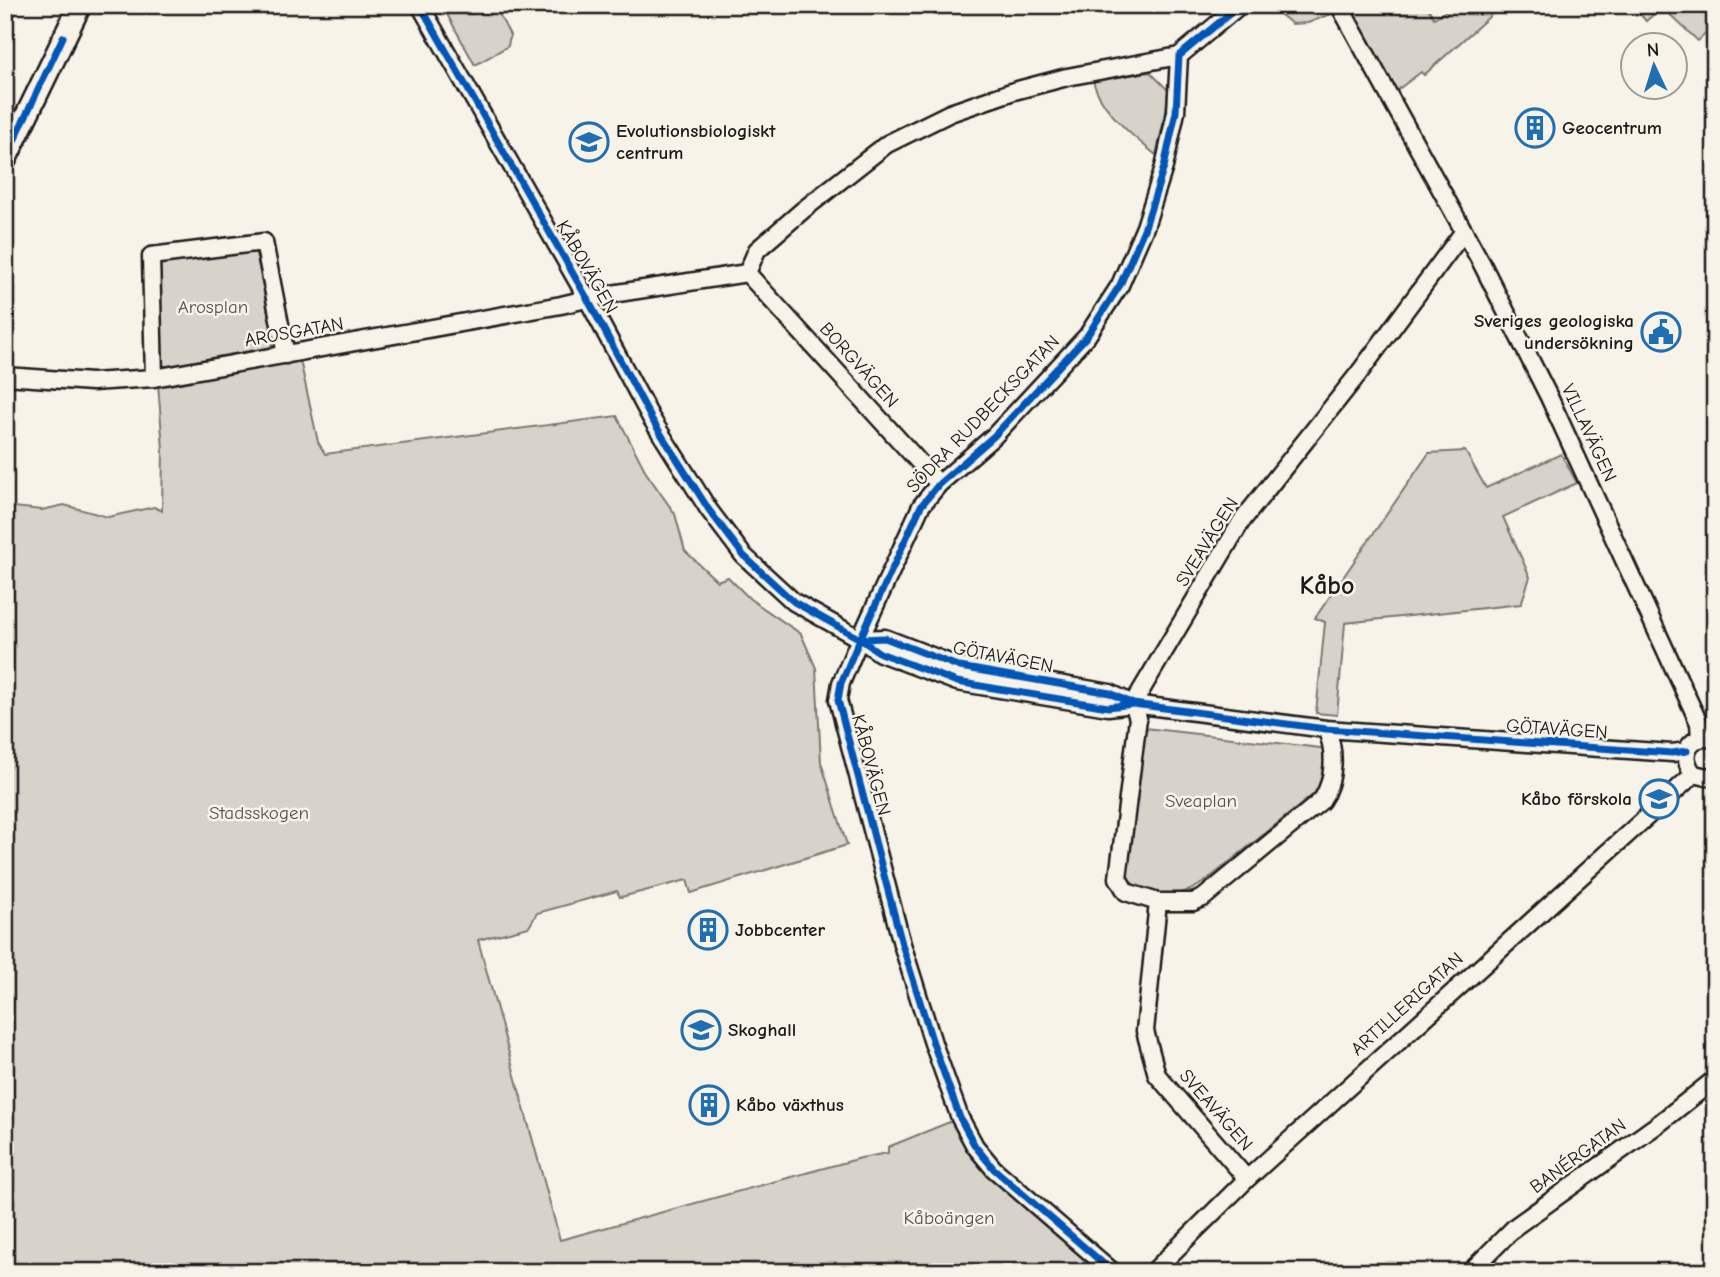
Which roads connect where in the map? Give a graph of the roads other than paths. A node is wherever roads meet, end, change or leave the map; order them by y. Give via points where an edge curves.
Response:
1 (80, 5) edge
2 (420, 5) edge
3 (1240, 5) edge
4 (1339, 5) edge
5 (1179, 56) junction
6 (5, 160) edge
7 (1464, 231) junction
8 (747, 273) junction
9 (588, 300) junction
10 (286, 355) junction
11 (5, 376) edge
12 (154, 378) junction
13 (939, 484) junction
14 (860, 639) junction
15 (1133, 704) junction
16 (1326, 729) junction
17 (1707, 739) edge
18 (1687, 751) junction
19 (1694, 774) junction
20 (1715, 775) edge
21 (1158, 902) junction
22 (1715, 1079) edge
23 (1247, 1179) junction
24 (1113, 1272) edge
25 (1153, 1272) edge
26 (1469, 1272) edge

1 - 6 street
2 - 9 street, KÅBOVÄGEN
3 - 5 street
4 - 7 street, VILLAVÄGEN
5 - 8 street via 1014,91 950,113 887,144 757,250
5 - 13 street, SÖDRA RUDBECKSGATAN via 1175,112 1164,167 1120,285 1087,336 1053,374 994,436
7 - 15 street, SVEAVÄGEN via 1241,522
7 - 17 street, VILLAVÄGEN via 1549,397
8 - 9 street, AROSGATAN
8 - 13 street, BORGVÄGEN
9 - 10 street, AROSGATAN
9 - 14 street, KÅBOVÄGEN via 685,474 743,555 794,602
10 - 12 street, AROSGATAN
10 - 12 street via 264,242 151,256
11 - 12 street, AROSGATAN via 92,382
13 - 14 street, SÖDRA RUDBECKSGATAN via 921,506
14 - 15 street, GÖTAVÄGEN via 885,638 960,667 1110,693
14 - 24 street, KÅBOVÄGEN via 841,683 841,717 902,944 960,1118 994,1169
15 - 16 street, GÖTAVÄGEN
15 - 21 street via 1138,718 1118,878 1126,892
16 - 18 street, GÖTAVÄGEN
16 - 21 street via 1331,740 1331,778 1321,801 1203,898
17 - 18 street via 1694,741
18 - 19 street
19 - 20 street
19 - 23 street, ARTILLERIGATAN
21 - 23 street, SVEAVÄGEN via 1145,1031 1157,1075
22 - 26 street, BANÉRGATAN via 1516,1226
23 - 25 street, ARTILLERIGATAN

